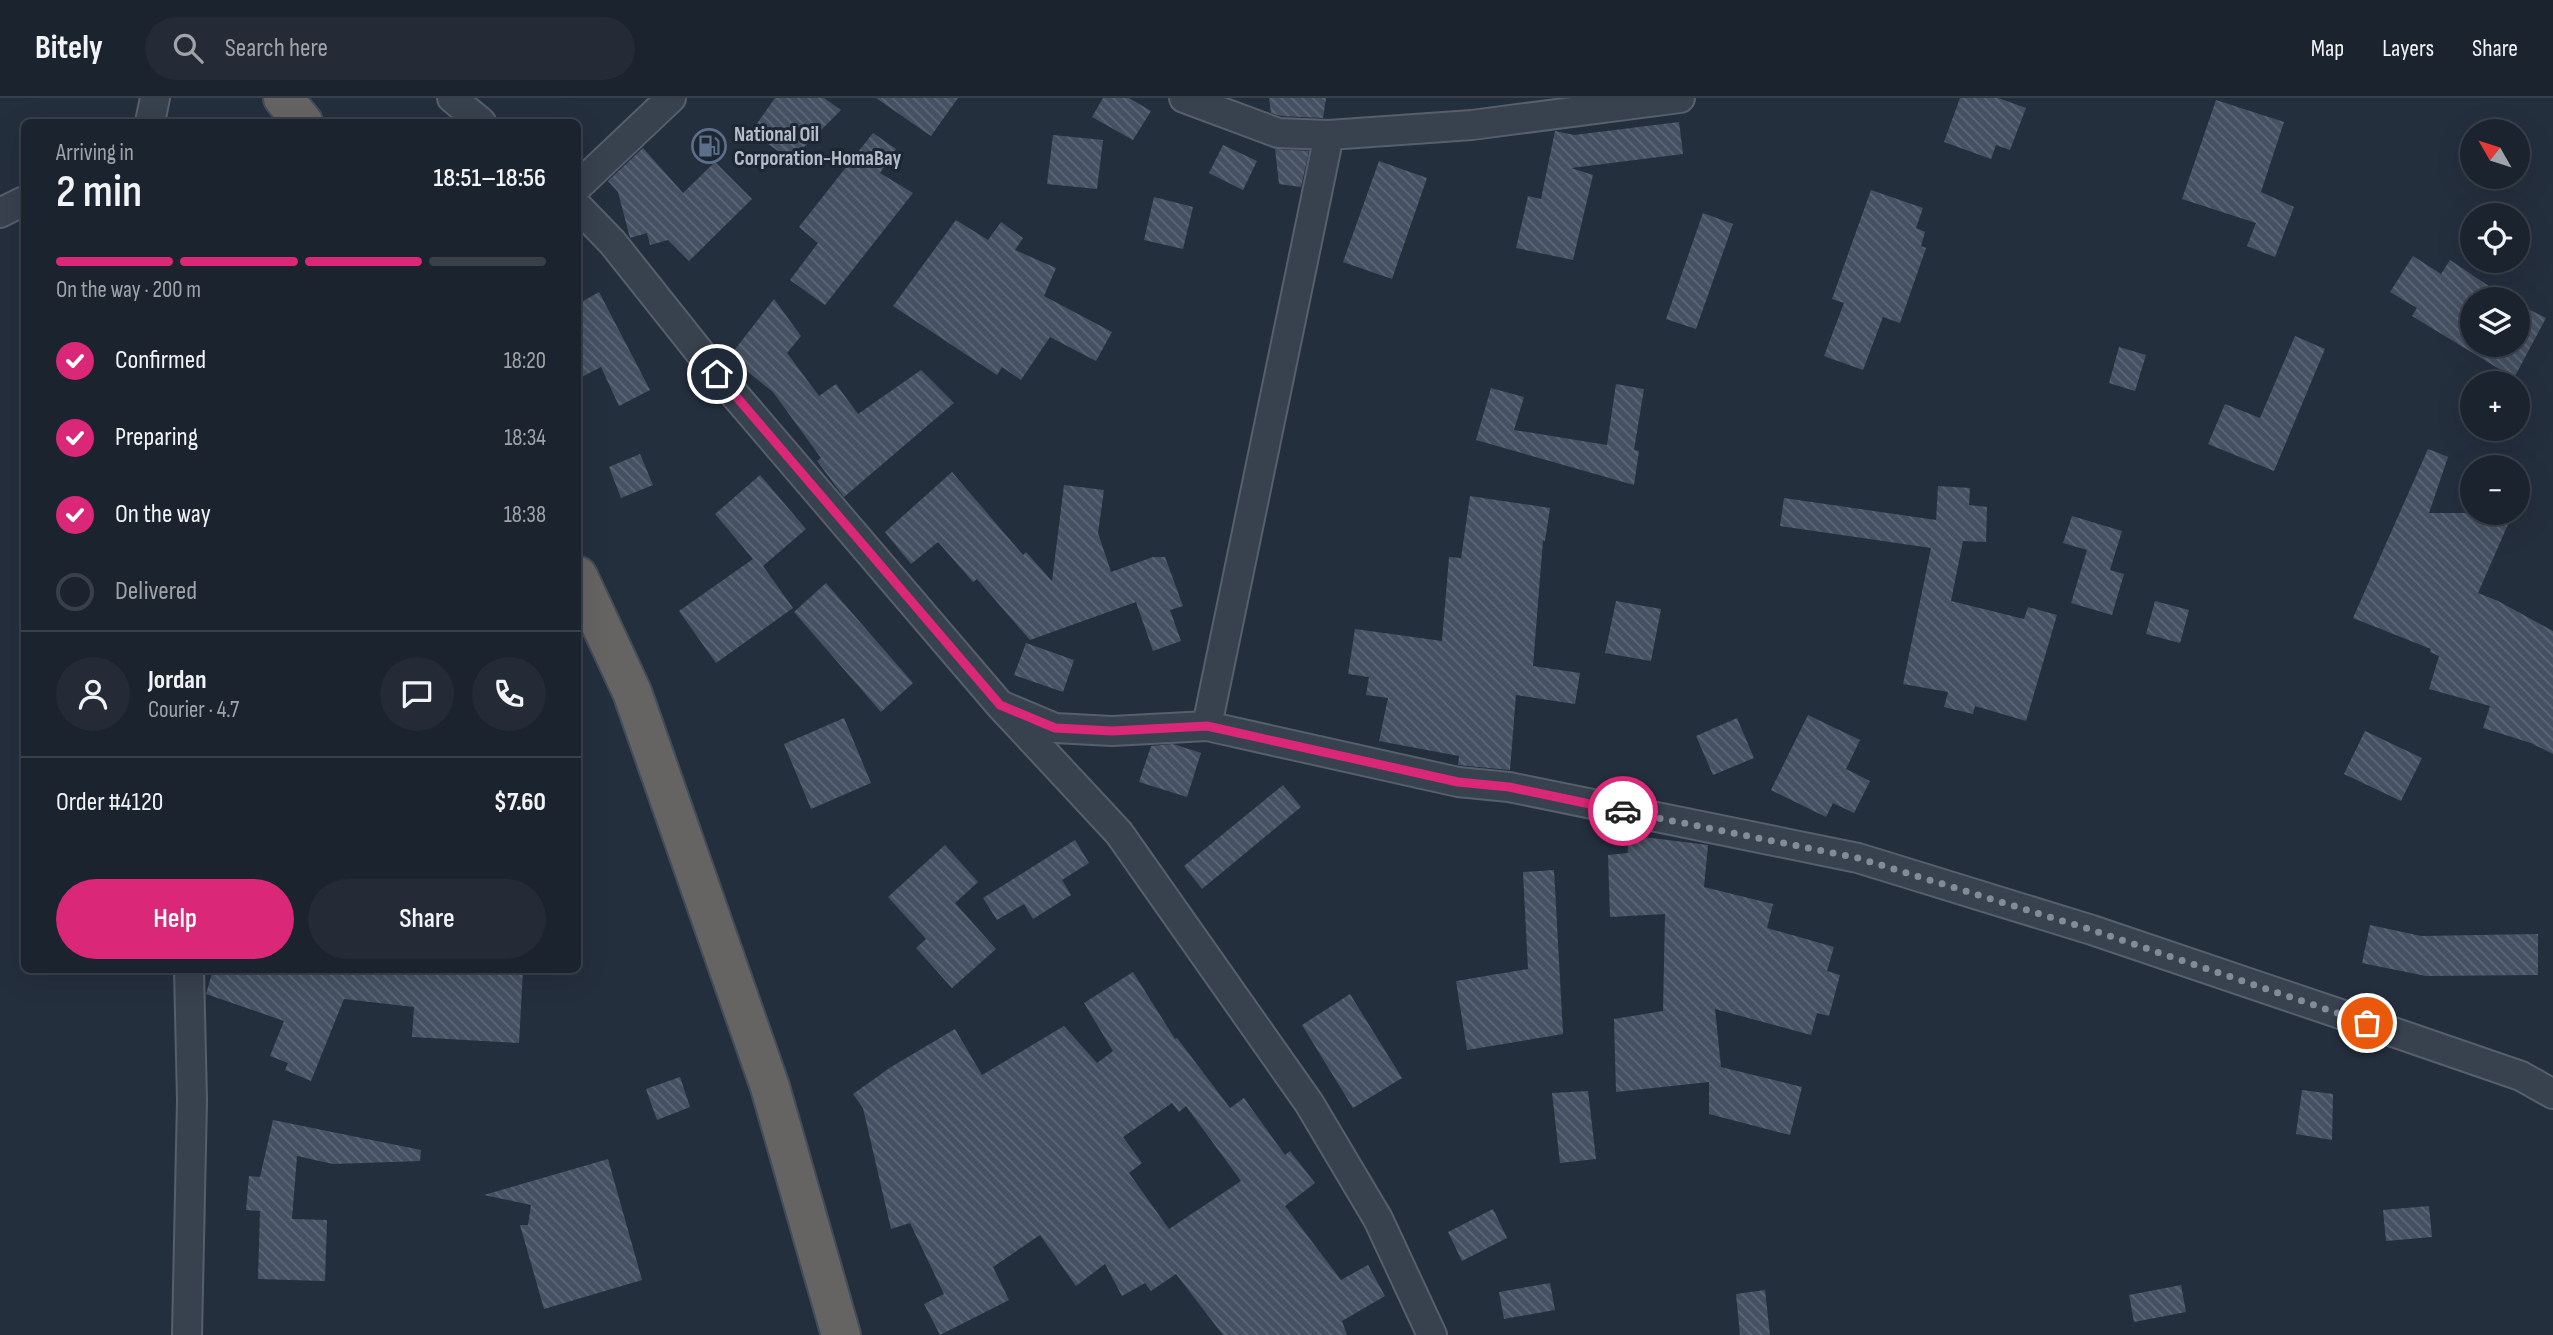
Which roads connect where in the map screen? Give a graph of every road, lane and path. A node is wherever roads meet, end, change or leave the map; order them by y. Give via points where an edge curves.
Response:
1 (155, 98) edge
2 (284, 98) edge
3 (452, 98) edge
4 (671, 98) edge
5 (1184, 98) edge
6 (1680, 98) edge
7 (151, 119) edge
8 (301, 119) edge
9 (477, 119) edge
10 (1329, 135) junction
11 (581, 183) edge
12 (21, 202) edge
13 (581, 210) edge
14 (0, 213) edge
15 (581, 582) edge
16 (1000, 705) junction
17 (1207, 726) junction
18 (189, 973) edge
19 (2553, 1094) edge
20 (187, 1335) edge
21 (841, 1335) edge
22 (1432, 1335) edge

1 - 7 street
2 - 8 highway
3 - 9 street
4 - 11 street
5 - 10 street via 1278,133
6 - 10 street via 1472,125
10 - 17 street
12 - 14 street
13 - 16 street
15 - 21 highway via 632,692 761,1061
16 - 17 street via 1055,728 1112,731
16 - 22 street via 1118,833 1309,1103 1378,1219
17 - 19 street via 1458,782 1509,787 1858,858 2341,1014 2521,1076
18 - 20 street via 192,1100

